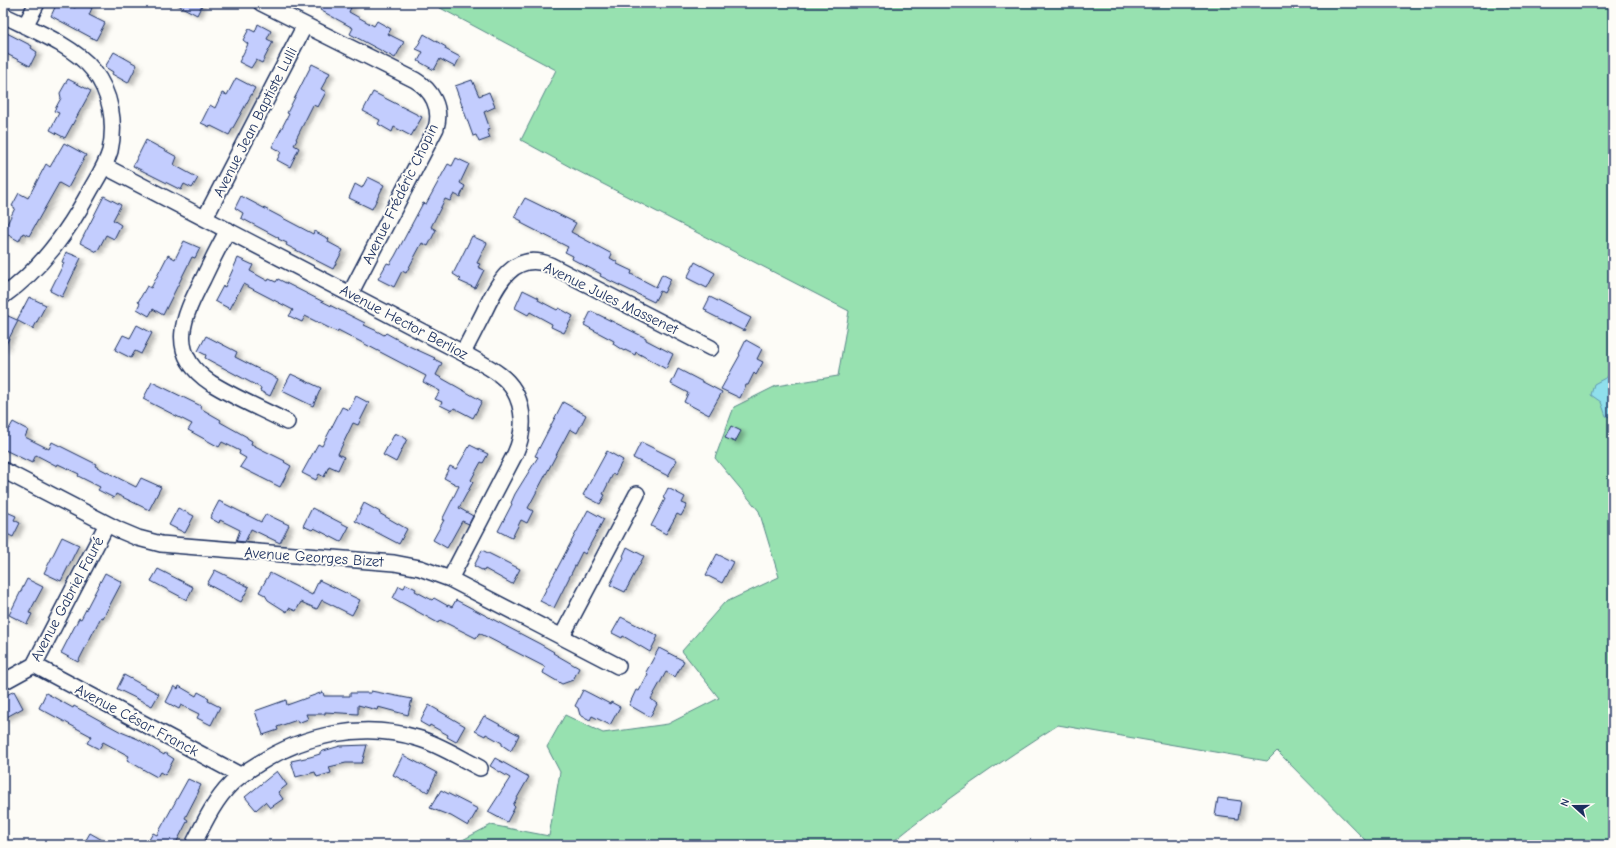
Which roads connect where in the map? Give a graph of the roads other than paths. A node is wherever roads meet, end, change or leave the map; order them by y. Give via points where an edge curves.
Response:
1 (37, 3) edge
2 (262, 3) edge
3 (3, 15) edge
4 (305, 25) junction
5 (25, 26) junction
6 (104, 166) junction
7 (205, 218) junction
8 (228, 230) junction
9 (350, 294) junction
10 (3, 296) edge
11 (711, 348) dead end
12 (463, 353) junction
13 (287, 422) dead end
14 (3, 470) edge
15 (637, 494) dead end
16 (106, 524) junction
17 (450, 579) junction
18 (562, 636) junction
19 (34, 665) junction
20 (618, 666) dead end
21 (3, 682) edge
22 (480, 768) dead end
23 (240, 775) junction
24 (193, 845) edge

1 - 5 street
2 - 4 street, Avenue Frédéric Chopin
3 - 5 street
4 - 7 street, Avenue Jean Baptiste Lulli
4 - 9 street, Avenue Frédéric Chopin via 419,82 433,96 438,110 436,128
5 - 6 street via 76,54 92,69 102,84 109,101 112,127 110,151
6 - 7 street, Avenue Hector Berlioz
6 - 10 street via 56,245
7 - 8 street, Avenue Hector Berlioz
8 - 9 street, Avenue Hector Berlioz
8 - 13 street via 186,313 183,343 191,363 208,380
9 - 12 street, Avenue Hector Berlioz
11 - 12 street, Avenue Jules Massenet via 550,265 535,262 516,267 502,278
12 - 17 street, Avenue Hector Berlioz via 507,381 518,401 522,426 515,454
14 - 16 street, Avenue Georges Bizet
15 - 18 street
16 - 17 street, Avenue Georges Bizet via 138,538 161,544 394,563 420,568
16 - 19 street, Avenue Gabriel Fauré
17 - 18 street, Avenue Georges Bizet
18 - 20 street, Avenue Georges Bizet
19 - 21 street, Avenue Gabriel Fauré
19 - 23 street, Avenue César Franck
22 - 23 street via 419,739 393,733 360,731 328,735 302,742
23 - 24 street via 216,802

